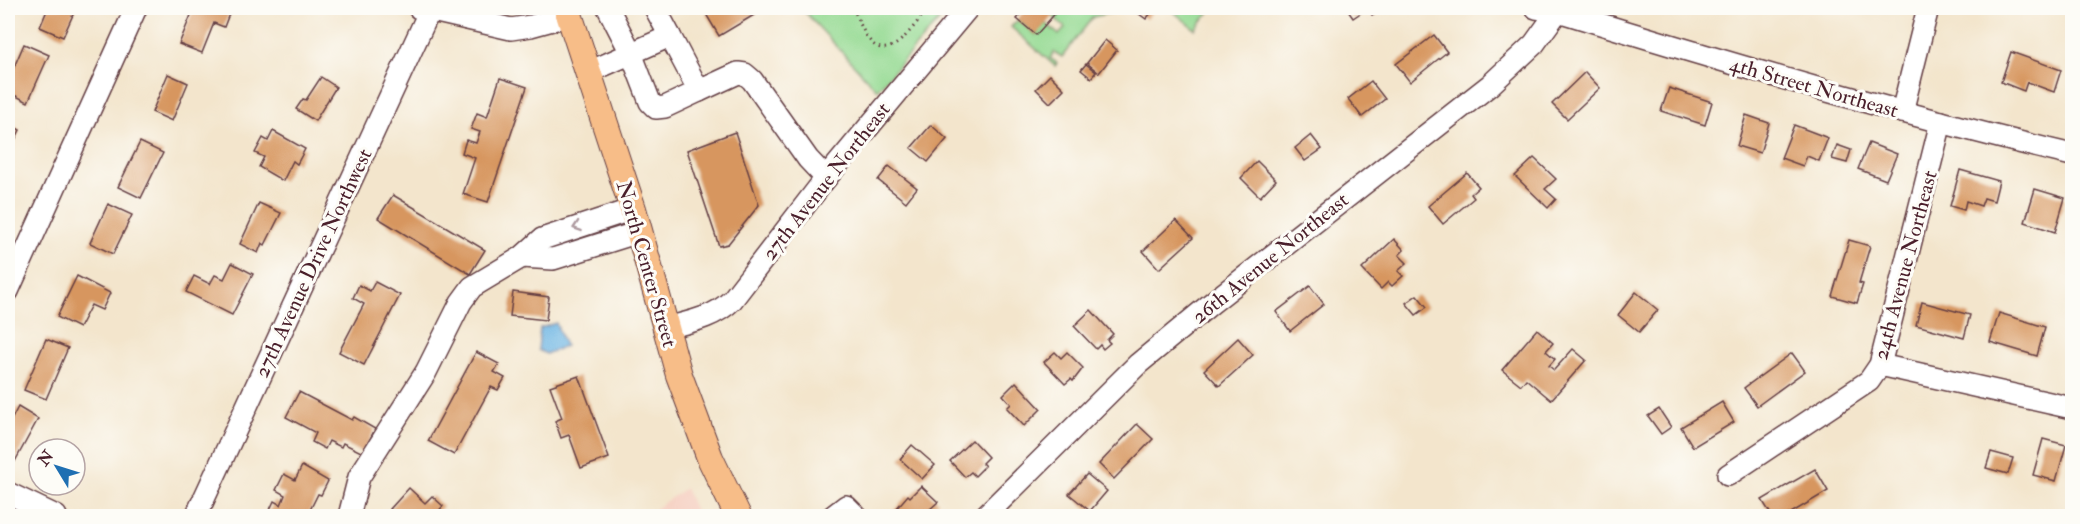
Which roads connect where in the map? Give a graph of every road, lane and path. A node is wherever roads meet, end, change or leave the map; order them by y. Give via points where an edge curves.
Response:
1 (136, 8) edge
2 (608, 8) edge
3 (655, 8) edge
4 (853, 8) edge
5 (928, 8) edge
6 (968, 8) edge
7 (1021, 8) edge
8 (1536, 8) edge
9 (1928, 8) edge
10 (424, 9) edge
11 (1559, 9) edge
12 (569, 11) edge
13 (1017, 12) dead end
14 (670, 36) junction
15 (631, 53) junction
16 (589, 72) junction
17 (699, 90) junction
18 (1902, 112) junction
19 (1941, 122) junction
20 (2073, 155) edge
21 (826, 178) junction
22 (636, 220) junction
23 (542, 239) junction
24 (522, 257) junction
25 (553, 259) junction
26 (8, 291) edge
27 (666, 328) junction
28 (1880, 365) junction
29 (2073, 408) edge
30 (1728, 475) dead end
31 (8, 493) edge
32 (57, 516) edge
33 (196, 516) edge
34 (349, 516) edge
35 (738, 516) edge
36 (833, 516) edge
37 (856, 516) edge
38 (985, 516) edge

1 - 26 street
2 - 15 street
3 - 14 street
4 - 5 path via 870,41 884,48 899,42
6 - 21 street, 27th Avenue Northeast
7 - 13 path
8 - 11 street, 4th Street Northeast
9 - 18 street
10 - 12 street via 511,29 531,26
10 - 33 street, 27th Avenue Drive Northwest
11 - 18 street, 4th Street Northeast
11 - 38 street, 26th Avenue Northeast via 1534,44 1490,85 1138,364
12 - 16 main road, North Center Street
14 - 15 street
14 - 17 street
15 - 16 street
15 - 17 street via 656,108
16 - 22 main road, North Center Street
17 - 21 street via 744,74
18 - 19 street, 4th Street Northeast
19 - 20 street, 4th Street Northeast
19 - 28 street, 24th Avenue Northeast
21 - 27 street, 27th Avenue Northeast via 732,300 711,315
22 -> 23 street
22 - 25 street
22 - 27 main road, North Center Street
23 - 24 street
23 - 25 street
24 - 25 street
24 - 34 street via 472,287 461,302 426,372 359,477
27 - 35 main road, North Center Street via 699,430
28 - 29 street
28 - 30 street, 24th Avenue Northeast via 1869,381
31 - 32 street
36 - 37 street via 846,506

